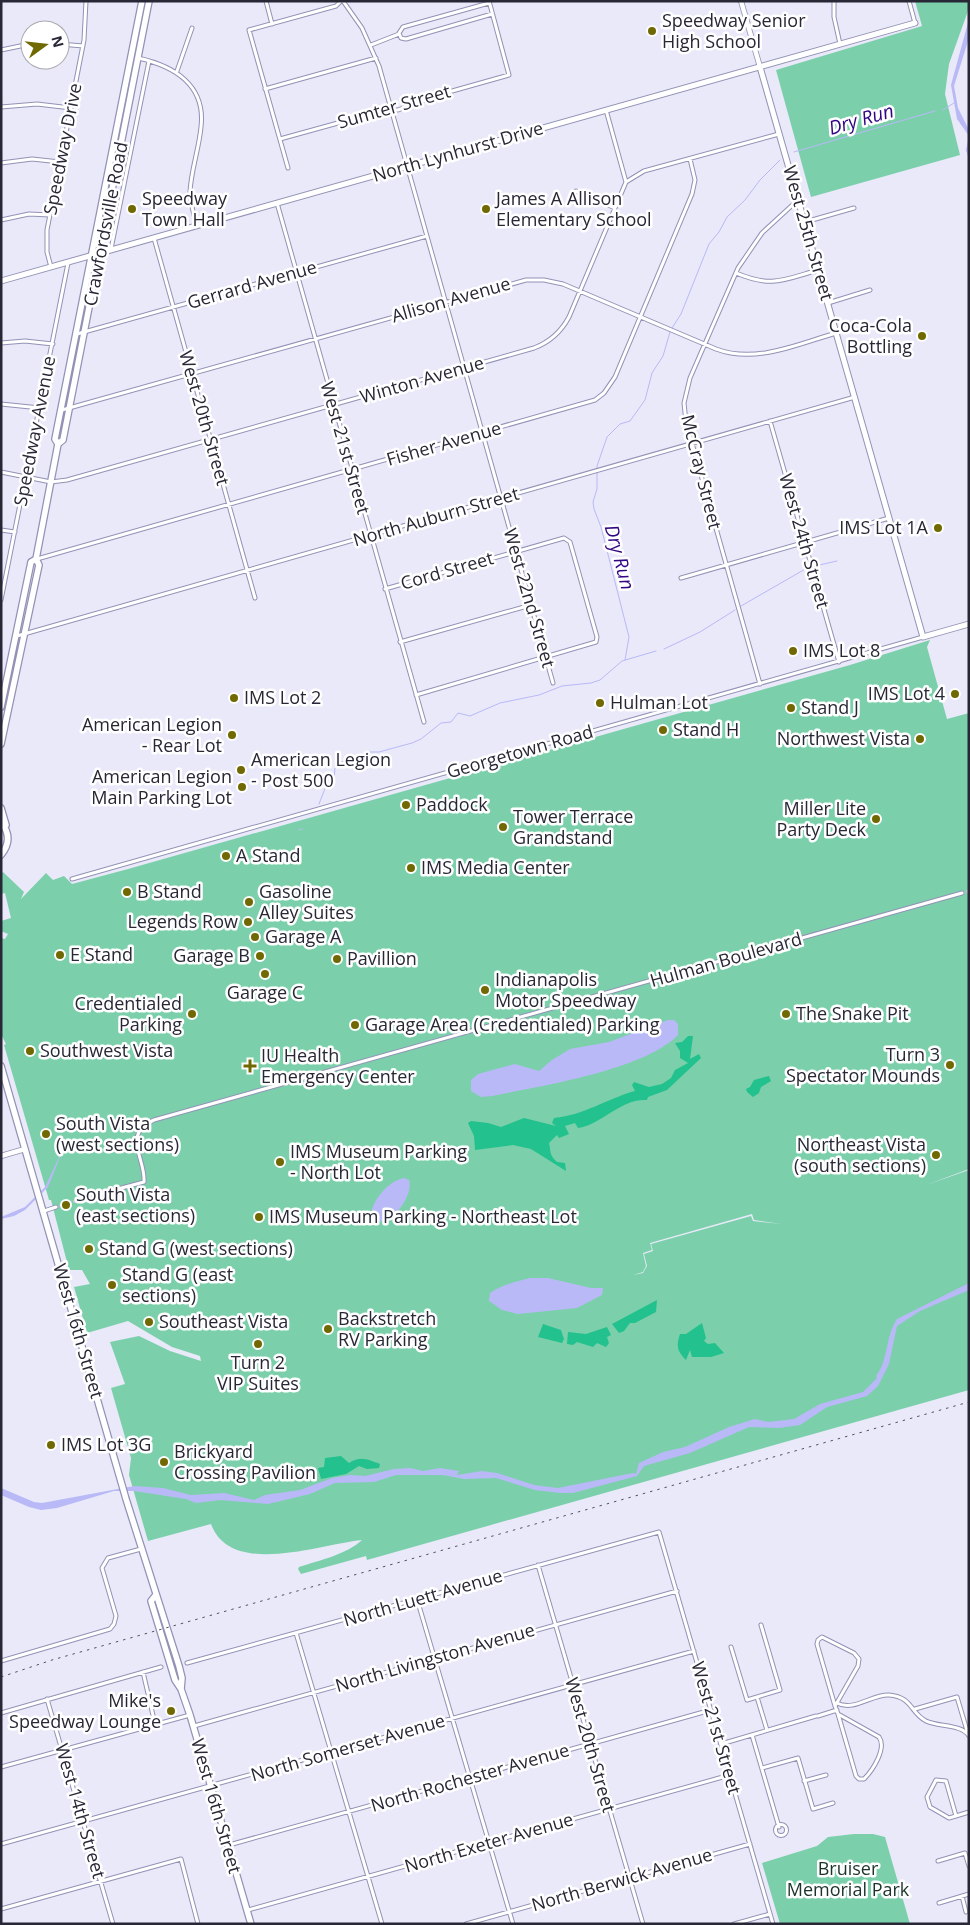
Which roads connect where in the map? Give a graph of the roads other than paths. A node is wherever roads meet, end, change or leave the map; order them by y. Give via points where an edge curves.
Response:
1 (86, 1) edge
2 (142, 1) edge
3 (149, 1) edge
4 (266, 1) edge
5 (342, 1) edge
6 (741, 1) edge
7 (834, 1) edge
8 (909, 1) edge
9 (489, 2) edge
10 (492, 14) junction
11 (915, 23) joint
12 (272, 24) junction
13 (192, 28) dead end
14 (399, 34) junction
15 (840, 44) junction
16 (70, 45) edge
17 (371, 45) junction
18 (20, 46) edge
19 (83, 46) junction
20 (1, 50) edge
21 (131, 57) junction
22 (138, 58) junction
23 (376, 58) junction
24 (149, 61) junction
25 (760, 67) junction
26 (177, 72) junction
27 (265, 89) junction
28 (1, 107) edge
29 (71, 108) junction
30 (391, 110) junction
31 (606, 110) junction
32 (780, 134) junction
33 (280, 140) junction
34 (690, 159) junction
35 (60, 162) junction
36 (1, 163) edge
37 (407, 166) junction
38 (288, 168) dead end
39 (626, 182) junction
40 (576, 191) dead end
41 (799, 199) junction
42 (277, 203) junction
43 (615, 208) junction
44 (854, 208) dead end
45 (50, 215) junction
46 (1, 220) edge
47 (805, 222) junction
48 (197, 226) junction
49 (427, 236) junction
50 (154, 238) junction
51 (111, 250) junction
52 (100, 253) junction
53 (91, 256) junction
54 (69, 262) junction
55 (51, 267) junction
56 (818, 270) junction
57 (296, 273) junction
58 (736, 273) junction
59 (1, 281) edge
60 (870, 290) dead end
61 (580, 291) junction
62 (445, 302) junction
63 (828, 303) junction
64 (173, 307) junction
65 (640, 317) junction
66 (84, 332) junction
67 (836, 333) junction
68 (76, 334) junction
69 (315, 339) junction
70 (1, 343) edge
71 (53, 344) junction
72 (705, 344) junction
73 (464, 368) junction
74 (192, 373) junction
75 (855, 397) junction
76 (1, 404) edge
77 (333, 405) junction
78 (40, 408) junction
79 (69, 408) junction
80 (61, 410) junction
81 (770, 421) junction
82 (483, 433) junction
83 (210, 439) junction
84 (691, 443) junction
85 (58, 444) junction
86 (351, 471) junction
87 (1, 472) edge
88 (26, 477) junction
89 (51, 482) junction
90 (501, 499) junction
91 (229, 505) junction
92 (889, 518) junction
93 (1, 530) edge
94 (15, 532) junction
95 (370, 536) junction
96 (804, 542) junction
97 (516, 552) junction
98 (36, 559) junction
99 (725, 566) junction
100 (247, 571) junction
101 (681, 578) dead end
102 (2, 587) edge
103 (385, 589) junction
104 (255, 598) dead end
105 (1, 600) edge
106 (531, 605) junction
107 (969, 624) edge
108 (24, 633) junction
109 (16, 636) junction
110 (923, 637) junction
111 (400, 642) junction
112 (546, 658) junction
113 (838, 662) junction
114 (553, 683) dead end
115 (760, 684) junction
116 (416, 695) junction
117 (1, 707) edge
118 (424, 722) dead end
119 (1, 744) edge
120 (1, 808) edge
121 (1, 822) edge
122 (8, 832) junction
123 (1, 855) edge
124 (72, 879) dead end
125 (962, 893) tunnel mouth
126 (1, 1066) edge
127 (25, 1149) junction
128 (1, 1156) edge
129 (99, 1194) tunnel mouth
130 (56, 1207) tunnel mouth
131 (43, 1211) junction
132 (659, 1532) joint
133 (141, 1548) junction
134 (538, 1566) junction
135 (677, 1591) junction
136 (417, 1599) junction
137 (555, 1624) junction
138 (761, 1625) dead end
139 (296, 1633) junction
140 (731, 1647) dead end
141 (694, 1651) junction
142 (435, 1659) junction
143 (1, 1661) edge
144 (187, 1664) dead end
145 (161, 1667) dead end
146 (143, 1672) junction
147 (573, 1685) junction
148 (314, 1693) junction
149 (757, 1697) junction
150 (47, 1699) junction
151 (837, 1708) junction
152 (915, 1709) junction
153 (711, 1710) junction
154 (1, 1712) edge
155 (190, 1715) junction
156 (452, 1718) junction
157 (155, 1724) junction
158 (193, 1726) junction
159 (767, 1730) junction
160 (752, 1735) junction
161 (968, 1735) edge
162 (590, 1744) junction
163 (721, 1744) junction
164 (62, 1750) junction
165 (331, 1752) junction
166 (1, 1767) edge
167 (762, 1768) junction
168 (826, 1775) dead end
169 (730, 1776) junction
170 (470, 1778) junction
171 (804, 1781) junction
172 (210, 1786) junction
173 (833, 1803) dead end
174 (609, 1809) junction
175 (349, 1812) junction
176 (969, 1812) edge
177 (956, 1816) junction
178 (83, 1822) junction
179 (778, 1827) dead end
180 (488, 1842) junction
181 (1, 1844) edge
182 (750, 1844) junction
183 (228, 1845) junction
184 (938, 1861) dead end
185 (969, 1866) edge
186 (368, 1876) junction
187 (630, 1878) junction
188 (100, 1881) junction
189 (969, 1894) edge
190 (962, 1896) junction
191 (939, 1903) dead end
192 (1, 1909) edge
193 (247, 1910) junction
194 (509, 1912) junction
195 (966, 1912) dead end
196 (770, 1914) junction
197 (113, 1924) edge
198 (198, 1924) edge
199 (251, 1924) edge
200 (382, 1924) edge
201 (466, 1924) edge
202 (512, 1924) edge
203 (643, 1924) edge
204 (734, 1924) edge
205 (774, 1924) edge

1 - 19 street, Speedway Drive
2 - 21 main road, Crawfordsville Road
3 - 22 main road, Crawfordsville Road
4 - 12 street
5 - 12 street via 336,6
5 - 17 street, West 22nd Street
6 - 25 street, West 25th Street
7 - 15 street
8 - 11 street
9 - 10 street
9 - 14 street via 403,27
10 - 14 street via 406,39
10 - 30 street, Sumter Street via 509,75
11 - 15 main road, North Lynhurst Drive
12 - 27 street via 249,30
13 - 26 street
14 - 17 street
15 - 25 main road, North Lynhurst Drive
16 - 19 street
17 - 23 street, West 22nd Street
18 - 20 street
19 - 29 street, Speedway Drive
21 - 22 street
21 - 53 main road, Crawfordsville Road
22 - 24 street
22 - 52 main road, Crawfordsville Road
23 - 27 street
23 - 30 street, West 22nd Street
24 - 26 street
24 - 51 street, Crawfordsville Road
25 - 31 main road, North Lynhurst Drive
25 - 32 main road, West 25th Street
26 - 48 street via 194,92 201,114 190,192
27 - 33 street
28 - 29 street via 36,104
29 - 35 street, Speedway Drive
30 - 33 street, Sumter Street
30 - 37 street, West 22nd Street
31 - 37 main road, North Lynhurst Drive
31 - 39 street
32 - 34 street
32 - 41 main road, West 25th Street
33 - 38 street
34 - 39 street via 640,173
34 - 65 street, Fisher Avenue via 694,191
35 - 36 street via 32,159
35 - 45 street, Speedway Drive
37 - 42 main road, North Lynhurst Drive
37 - 49 street, West 22nd Street
39 - 43 street, Winton Avenue
40 - 43 street
41 - 47 main road, West 25th Street
41 - 58 street, McCray Street via 762,233
42 - 48 main road, North Lynhurst Drive
42 - 57 street, West 21st Street
43 - 61 street, Winton Avenue
44 - 47 street
45 - 46 street via 28,214
45 - 55 street, Speedway Drive via 46,244
47 - 56 main road, West 25th Street
48 - 50 main road, North Lynhurst Drive
49 - 57 street, Gerrard Avenue
49 - 62 street, West 22nd Street
50 - 51 main road, North Lynhurst Drive
50 - 64 street, West 20th Street
51 - 52 main road, North Lynhurst Drive
52 - 53 main road, North Lynhurst Drive
52 - 66 main road, Crawfordsville Road
53 - 54 main road, North Lynhurst Drive
53 - 68 main road, Crawfordsville Road
54 - 55 main road, North Lynhurst Drive
54 - 71 street, Speedway Avenue
55 - 59 main road, North Lynhurst Drive
56 - 58 street via 769,283
56 - 63 main road, West 25th Street
57 - 64 street, Gerrard Avenue
57 - 69 street, West 21st Street
58 - 72 street, McCray Street
60 - 63 street
61 - 62 street, Allison Avenue via 553,281 530,279
61 - 65 street, Allison Avenue
61 - 73 street, Winton Avenue via 565,324 550,340 534,348
62 - 69 street, Allison Avenue
62 - 73 street, West 22nd Street
63 - 67 main road, West 25th Street
64 - 66 street, Gerrard Avenue
64 - 74 street, West 20th Street
65 - 72 street, Allison Avenue
65 - 82 street, Fisher Avenue via 615,377 598,398
66 - 68 street, Gerrard Avenue
66 - 79 main road, Crawfordsville Road
67 - 72 street, Allison Avenue via 757,354 732,354
67 - 75 main road, West 25th Street
68 - 80 main road, Crawfordsville Road
69 - 74 street, Allison Avenue
69 - 77 street, West 21st Street
70 - 71 street
71 - 78 street, Speedway Avenue
72 - 84 street, McCray Street via 685,395 684,414
73 - 77 street, Winton Avenue
73 - 82 street, West 22nd Street
74 - 79 street, Allison Avenue
74 - 83 street, West 20th Street
75 - 81 street, North Auburn Street
75 - 92 main road, West 25th Street
76 - 78 street
77 - 83 street, Winton Avenue
77 - 86 street, West 21st Street
78 - 88 street, Speedway Avenue
79 - 80 street, Allison Avenue
79 - 85 main road, Crawfordsville Road via 63,440
80 - 85 main road, Crawfordsville Road
81 - 84 street, North Auburn Street
81 - 96 street, West 24th Street
82 - 86 street, Fisher Avenue
82 - 90 street, West 22nd Street
83 - 89 street, Winton Avenue
83 - 91 street, West 20th Street
84 - 90 street, North Auburn Street
84 - 99 street, McCray Street
85 - 89 main road, Crawfordsville Road
86 - 91 street, Fisher Avenue
86 - 95 street, West 21st Street
87 - 88 street
88 - 89 street
88 - 94 street, Speedway Avenue
89 - 98 main road, Crawfordsville Road
90 - 95 street, North Auburn Street
90 - 97 street, West 22nd Street
91 - 98 street, Fisher Avenue
91 - 100 street, West 20th Street
92 - 96 street
92 - 110 main road, West 25th Street
93 - 94 street
94 - 102 street, Speedway Avenue
95 - 100 street, North Auburn Street
95 - 103 street, West 21st Street
96 - 99 street
96 - 113 street, West 24th Street
97 - 103 street, Cord Street
97 - 106 street, West 22nd Street
97 - 112 street, Cord Street via 567,538 570,542 597,641
98 - 108 main road, Crawfordsville Road via 39,565
98 - 109 main road, Crawfordsville Road via 31,562
99 - 101 street
99 - 115 street, McCray Street
100 - 104 street, West 20th Street
100 - 108 street, North Auburn Street
102 - 105 street, Speedway Avenue
103 - 111 street, West 21st Street
106 - 111 street
106 - 112 street, West 22nd Street
107 - 110 main road, Georgetown Road
108 - 109 street, North Auburn Street
108 - 119 main road, Crawfordsville Road
109 - 117 main road, Crawfordsville Road
110 - 113 street, Georgetown Road
111 - 116 street, West 21st Street
112 - 114 street, West 22nd Street
112 - 116 street
113 - 115 street, Georgetown Road
115 - 124 street, Georgetown Road
116 - 118 street, West 21st Street
120 - 122 main road
121 - 122 main road
122 - 123 main road via 8,845
125 - 129 street, Hulman Boulevard via 154,1120 142,1129 136,1143 144,1182
126 - 127 main road, West 16th Street
127 - 128 street
127 - 131 main road, West 16th Street
130 - 131 street
131 - 133 main road, West 16th Street
132 - 134 street, North Luett Avenue
132 - 135 street, West 21st Street
133 - 143 street via 108,1558 102,1568 116,1616 110,1629
133 - 155 main road, West 16th Street via 179,1666 181,1689
134 - 136 street, North Luett Avenue
134 - 137 street, West 20th Street
135 - 137 street, North Livingston Avenue
135 - 141 street, West 21st Street
136 - 139 street, North Luett Avenue
136 - 142 street
137 - 142 street, North Livingston Avenue
137 - 147 street, West 20th Street
138 - 149 street via 780,1690
139 - 144 street, North Luett Avenue
139 - 148 street
140 - 149 street via 746,1700
141 - 147 street, North Somerset Avenue
141 - 153 street, West 21st Street
142 - 148 street, North Livingston Avenue
142 - 156 street
145 - 146 street
146 - 150 street
146 - 157 street
147 - 156 street, North Somerset Avenue
147 - 162 street, West 20th Street
148 - 158 street, North Livingston Avenue
148 - 165 street
149 - 159 street
150 - 154 street
150 - 164 street, West 14th Street
151 - 151 street via 817,1643 822,1637 854,1653 859,1659
151 - 151 street via 882,1742 882,1749 864,1779 856,1776
151 - 152 street via 887,1695 906,1700
151 - 159 street
152 - 161 street via 923,1720 964,1730
152 - 161 street via 957,1697
153 - 162 street, North Rochester Avenue
153 - 163 street, West 21st Street
155 - 157 street
155 - 158 main road, West 16th Street
156 - 165 street, North Somerset Avenue
156 - 170 street
157 - 164 street
158 - 172 main road, West 16th Street
159 - 160 street
160 - 163 street
160 - 167 street
162 - 170 street, North Rochester Avenue
162 - 174 street, West 20th Street
163 - 169 street, West 21st Street
164 - 166 street
164 - 178 street, West 14th Street
165 - 172 street, North Somerset Avenue
165 - 175 street
167 - 171 street via 798,1758
167 - 179 street
168 - 171 street
169 - 174 street, North Exeter Avenue
169 - 182 street, West 21st Street
170 - 175 street, North Rochester Avenue
170 - 180 street
171 - 173 street via 813,1809
172 - 178 street, North Somerset Avenue
172 - 183 main road, West 16th Street
174 - 180 street, North Exeter Avenue
174 - 187 street, West 20th Street
175 - 183 street, North Rochester Avenue
175 - 186 street
176 - 177 street
177 - 177 street via 946,1781 936,1780 927,1798 930,1807 949,1818
178 - 181 street, North Somerset Avenue
178 - 188 street, West 14th Street
180 - 186 street, North Exeter Avenue
180 - 194 street
182 - 187 street, North Berwick Avenue
182 - 196 street, West 21st Street
183 - 193 main road, West 16th Street
184 - 185 street via 965,1853
186 - 193 street, North Exeter Avenue
186 - 200 street
187 - 194 street, North Berwick Avenue
187 - 203 street, West 20th Street
188 - 192 street
188 - 197 street, West 14th Street
188 - 198 street via 181,1859
189 - 190 street
190 - 191 street
190 - 195 street
193 - 199 main road, West 16th Street
194 - 201 street, North Berwick Avenue
194 - 202 street
196 - 204 street
196 - 205 street, West 21st Street

